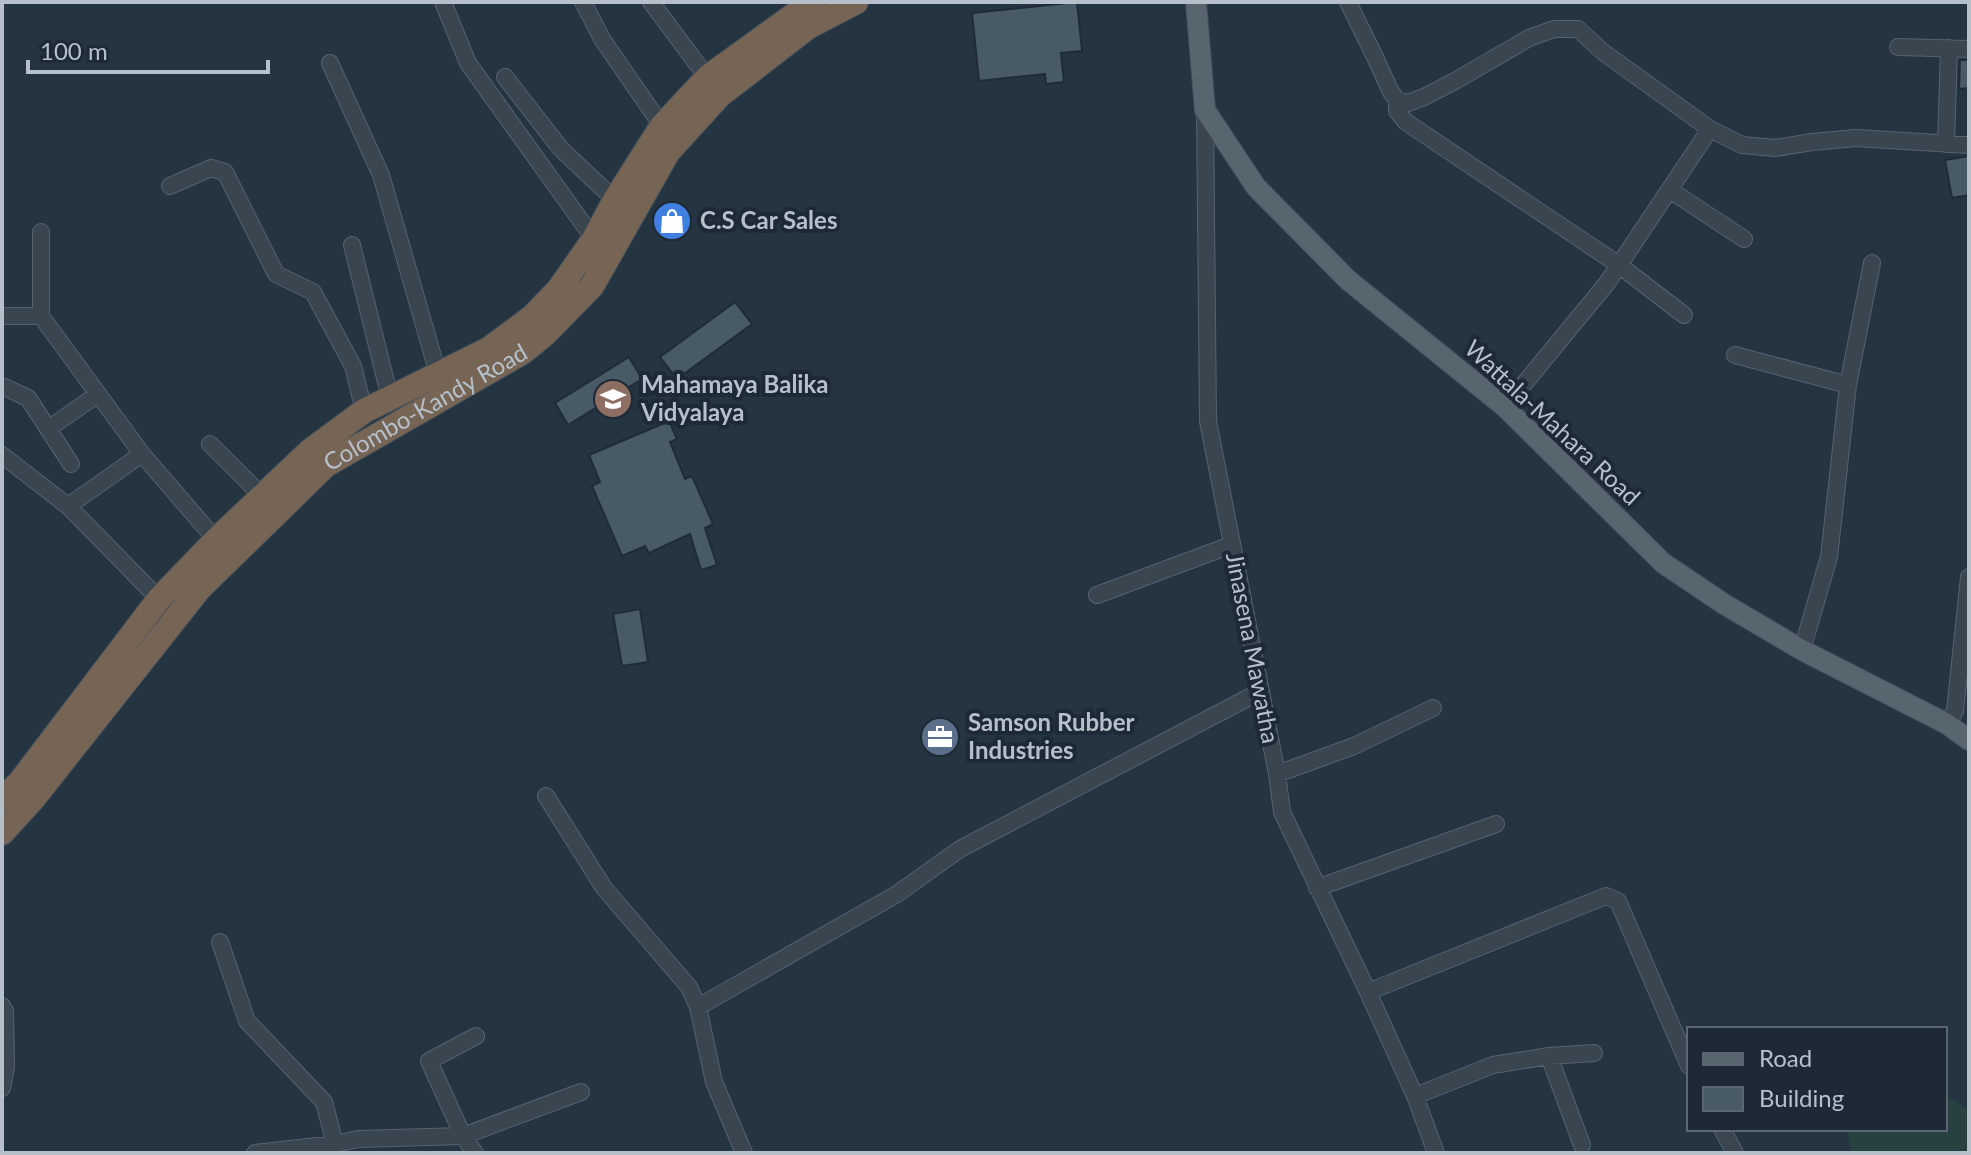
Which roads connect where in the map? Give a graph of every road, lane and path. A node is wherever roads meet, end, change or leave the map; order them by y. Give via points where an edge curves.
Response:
1 (443, 2) edge
2 (583, 2) edge
3 (651, 2) edge
4 (812, 2) edge
5 (856, 2) edge
6 (1196, 2) edge
7 (1348, 2) edge
8 (1898, 47) dead end
9 (1949, 48) junction
10 (1969, 49) edge
11 (330, 63) dead end
12 (505, 77) dead end
13 (714, 86) junction
14 (1397, 100) junction
15 (1205, 110) junction
16 (662, 126) junction
17 (1710, 129) junction
18 (1946, 144) junction
19 (1969, 145) edge
20 (170, 186) dead end
21 (1670, 190) junction
22 (615, 200) junction
23 (41, 232) dead end
24 (594, 239) junction
25 (1744, 239) dead end
26 (352, 245) dead end
27 (1872, 263) dead end
28 (1619, 265) junction
29 (1684, 315) dead end
30 (2, 316) edge
31 (41, 316) junction
32 (1735, 355) dead end
33 (438, 374) junction
34 (1848, 385) junction
35 (2, 386) edge
36 (98, 394) junction
37 (390, 398) junction
38 (1505, 407) junction
39 (364, 411) junction
40 (48, 429) junction
41 (210, 444) dead end
42 (142, 454) junction
43 (2, 455) edge
44 (71, 464) dead end
45 (262, 496) junction
46 (68, 506) junction
47 (1231, 545) junction
48 (223, 549) junction
49 (1969, 577) edge
50 (1097, 595) dead end
51 (159, 599) junction
52 (1802, 650) junction
53 (1261, 691) junction
54 (1433, 708) dead end
55 (1947, 724) junction
56 (1969, 740) edge
57 (1277, 774) junction
58 (546, 796) dead end
59 (2, 800) edge
60 (1496, 824) dead end
61 (2, 833) edge
62 (1317, 888) junction
63 (220, 942) dead end
64 (1368, 992) junction
65 (2, 1006) edge
66 (698, 1007) junction
67 (476, 1036) dead end
68 (1594, 1053) dead end
69 (1549, 1056) junction
70 (1687, 1061) edge
71 (2, 1088) edge
72 (581, 1092) dead end
73 (1415, 1096) junction
74 (1723, 1131) edge
75 (463, 1136) junction
76 (335, 1144) junction
77 (1582, 1145) dead end
78 (362, 1146) edge
79 (255, 1153) edge
80 (475, 1153) edge
81 (744, 1153) edge
82 (1436, 1153) edge
83 (1735, 1153) edge

1 - 24 street via 468,63
2 - 16 street
3 - 13 street
4 - 13 highway, Colombo-Kandy Road
5 - 13 highway, Colombo-Kandy Road
6 - 15 main road, Wattala-Mahara Road
7 - 14 street
8 - 9 street
9 - 10 street
9 - 18 street
11 - 33 street via 381,175
12 - 22 street via 561,149
13 - 16 highway, Colombo-Kandy Road
13 - 48 highway, Colombo-Kandy Road via 668,152 592,286 545,334 523,352 326,465
14 - 17 street via 1408,103 1424,97 1529,38 1554,29 1578,29
14 - 28 street via 1397,111 1406,122
15 - 38 main road, Wattala-Mahara Road via 1256,187 1348,280
15 - 47 street, Jinasena Mawatha via 1208,421
16 - 22 highway, Colombo-Kandy Road
17 - 18 street via 1742,145 1775,148 1856,138
17 - 21 street
18 - 19 street
20 - 39 street via 211,168 225,172 276,274 313,292 353,366
21 - 25 street
21 - 28 street
22 - 24 highway, Colombo-Kandy Road
23 - 31 street
24 - 33 highway, Colombo-Kandy Road via 532,317 489,349
26 - 37 street
27 - 34 street
28 - 29 street
28 - 38 street
30 - 31 street
31 - 36 street
32 - 34 street
33 - 37 highway, Colombo-Kandy Road
34 - 52 street via 1829,557
35 - 40 street via 28,398
36 - 40 street
36 - 42 street
37 - 39 highway, Colombo-Kandy Road
38 - 52 main road, Wattala-Mahara Road via 1663,563
39 - 45 highway, Colombo-Kandy Road
40 - 44 street
41 - 45 street
42 - 46 street
42 - 48 street
43 - 46 street
45 - 48 highway, Colombo-Kandy Road
46 - 51 street
47 - 50 street
47 - 53 street, Jinasena Mawatha
48 - 51 highway, Colombo-Kandy Road
48 - 61 highway, Colombo-Kandy Road via 199,589
49 - 55 street via 1955,711
51 - 59 highway, Colombo-Kandy Road
52 - 55 main road, Wattala-Mahara Road
53 - 57 street, Jinasena Mawatha
53 - 66 street via 960,849 897,894
54 - 57 street via 1354,746
55 - 56 main road, Wattala-Mahara Road
57 - 62 street, Jinasena Mawatha via 1282,812
58 - 66 street via 604,888 689,987
60 - 62 street
62 - 64 street, Jinasena Mawatha
63 - 76 street via 247,1021 324,1102
64 - 70 street via 1606,896 1618,901
64 - 73 street, Jinasena Mawatha
65 - 71 street
66 - 81 street via 714,1082
67 - 75 street via 429,1061
68 - 69 street
69 - 73 street via 1493,1065
69 - 77 street
72 - 75 street
73 - 82 street, Jinasena Mawatha
74 - 83 street
75 - 78 street
75 - 80 street
76 - 78 street
76 - 79 street

